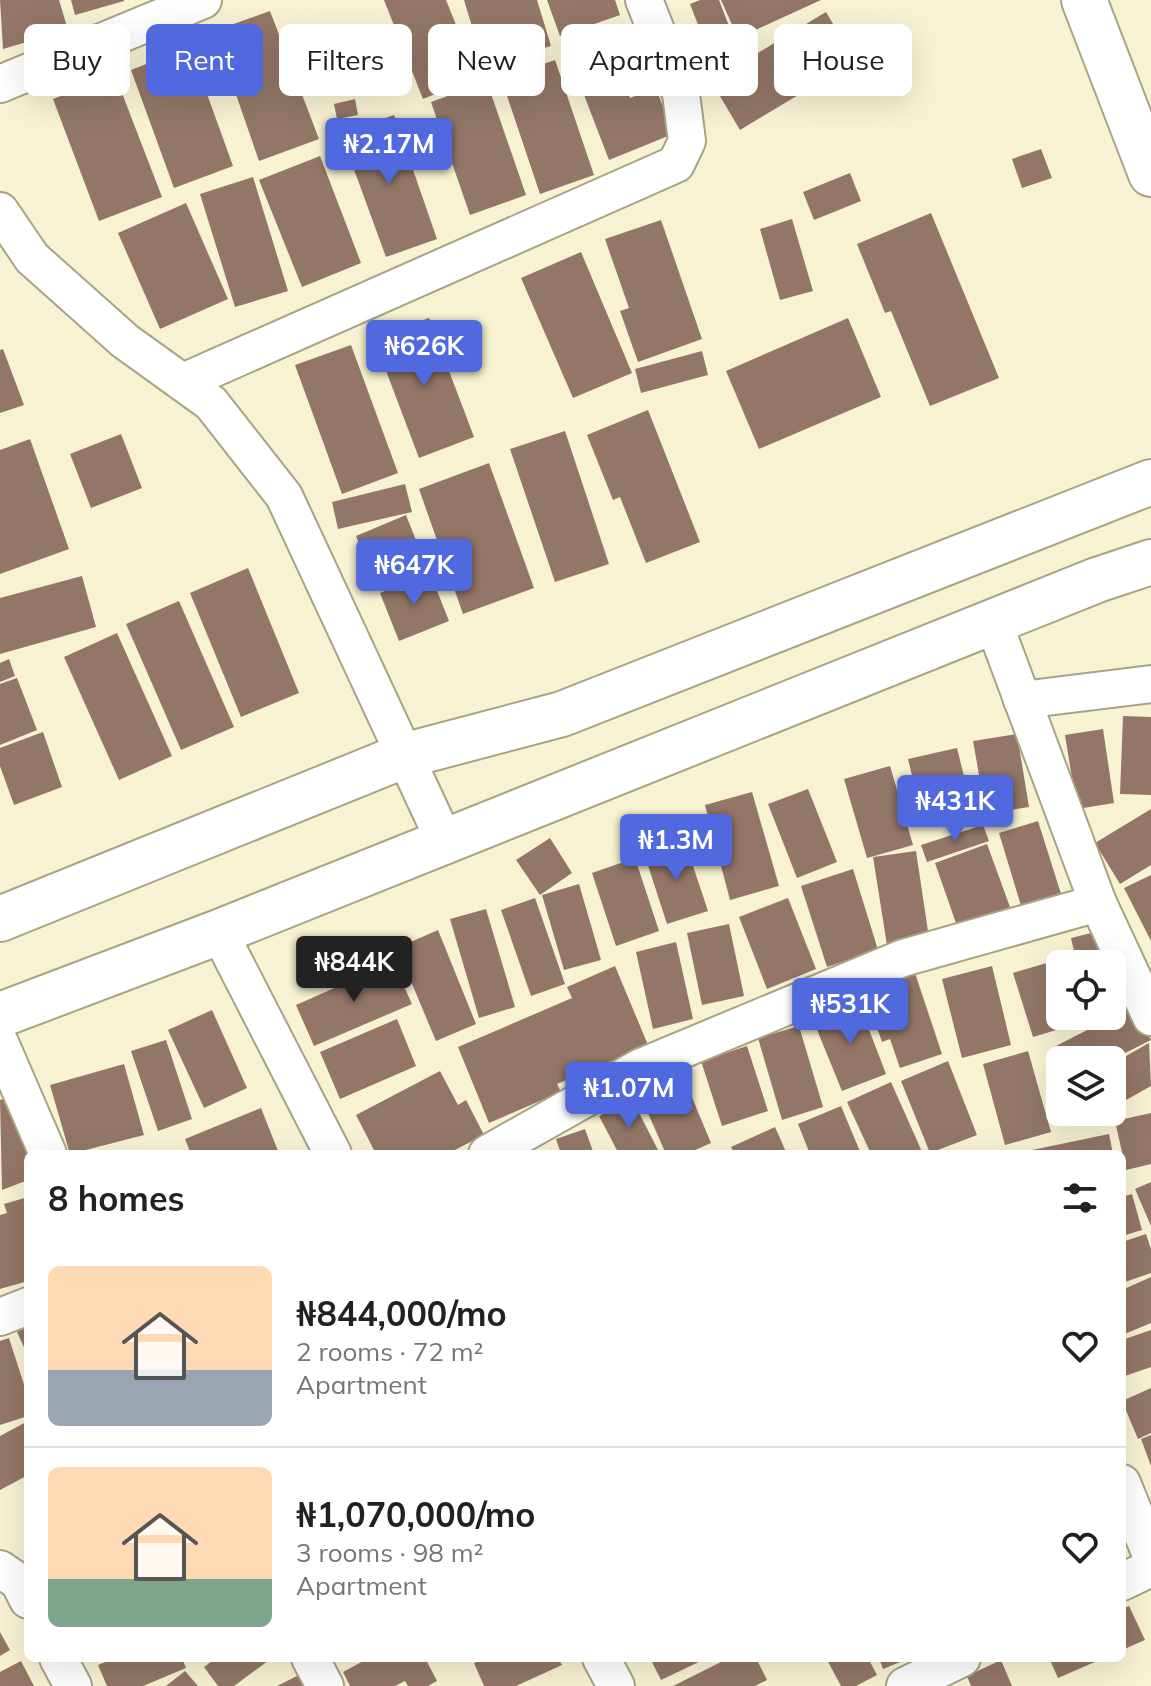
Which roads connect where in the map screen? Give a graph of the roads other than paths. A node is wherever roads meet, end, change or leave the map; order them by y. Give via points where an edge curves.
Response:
1 (203, 0) edge
2 (644, 0) edge
3 (1084, 0) edge
4 (0, 84) edge
5 (1151, 174) edge
6 (0, 211) edge
7 (183, 382) junction
8 (1151, 482) edge
9 (1151, 562) edge
10 (993, 621) junction
11 (1151, 684) edge
12 (1022, 700) junction
13 (403, 756) junction
14 (445, 842) junction
15 (1098, 903) junction
16 (0, 919) edge
17 (219, 932) junction
18 (0, 1015) edge
19 (1151, 1017) edge
20 (0, 1043) edge
21 (46, 1150) edge
22 (331, 1150) edge
23 (494, 1150) edge
24 (24, 1308) edge
25 (0, 1317) edge
26 (1136, 1500) edge
27 (1151, 1555) edge
28 (1151, 1568) edge
29 (0, 1569) edge
30 (1126, 1580) edge
31 (24, 1592) edge
32 (60, 1662) edge
33 (312, 1662) edge
34 (603, 1662) edge
35 (954, 1662) edge
36 (73, 1686) edge
37 (325, 1686) edge
38 (616, 1686) edge
39 (905, 1686) edge

1 - 4 street
2 - 7 street via 681,94 687,141 676,164
3 - 5 street
6 - 7 street via 32,258 125,341
7 - 13 street via 211,403 284,496
8 - 13 street via 562,714
9 - 10 street
10 - 12 street
10 - 14 street
11 - 12 street
12 - 15 street
13 - 14 street
13 - 16 street
14 - 17 street
15 - 19 street
15 - 23 street via 903,958 641,1067
17 - 18 street
17 - 22 street
20 - 21 street
24 - 25 street
26 - 27 street
28 - 30 street
29 - 31 street
32 - 36 street
33 - 37 street
34 - 38 street
35 - 39 street

